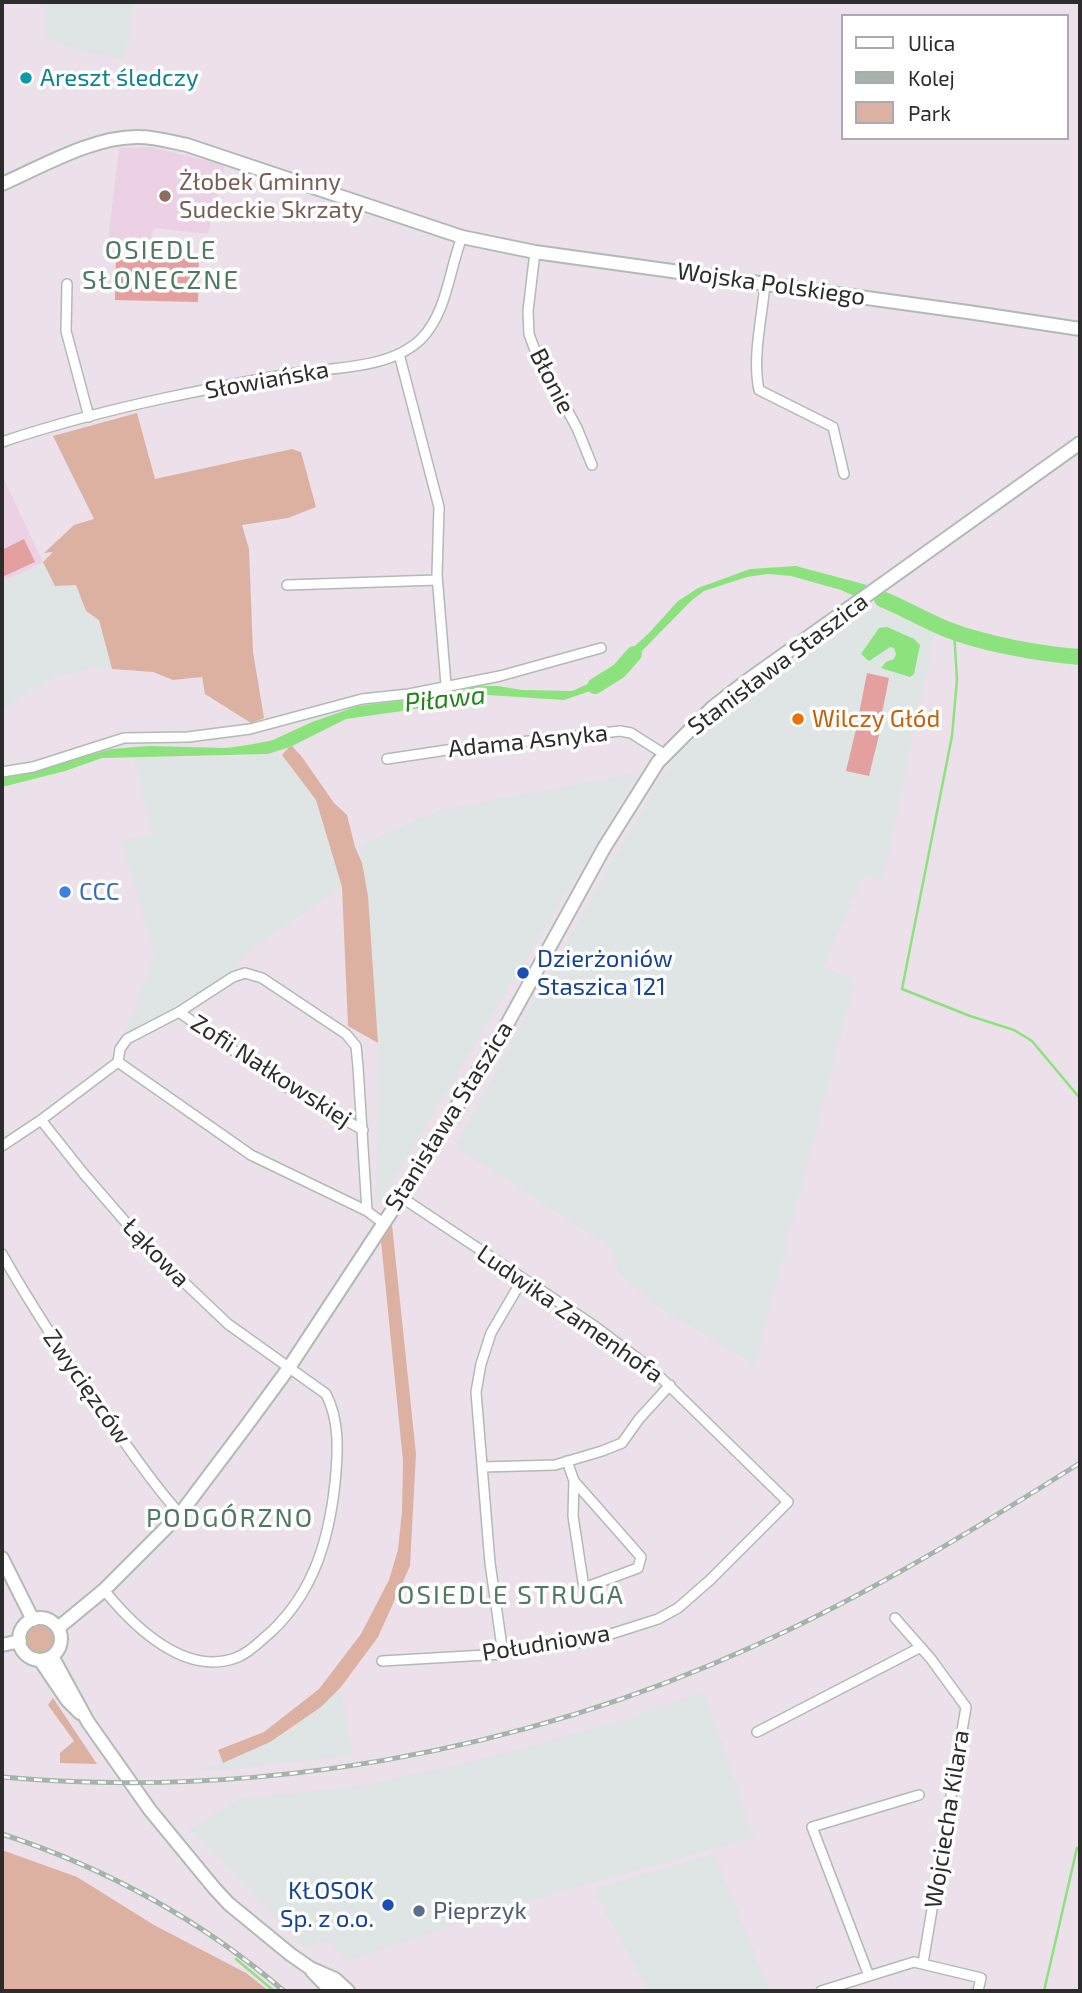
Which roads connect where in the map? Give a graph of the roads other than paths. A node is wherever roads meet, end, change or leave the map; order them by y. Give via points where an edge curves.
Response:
1 (2, 184) edge
2 (462, 237) junction
3 (535, 252) junction
4 (66, 284) dead end
5 (765, 284) junction
6 (1080, 330) edge
7 (399, 354) junction
8 (89, 417) junction
9 (2, 442) edge
10 (1080, 443) edge
11 (592, 465) dead end
12 (844, 474) dead end
13 (437, 580) junction
14 (287, 585) dead end
15 (601, 648) dead end
16 (446, 685) junction
17 (664, 754) junction
18 (387, 759) dead end
19 (2, 772) edge
20 (179, 1012) junction
21 (118, 1062) junction
22 (41, 1120) junction
23 (363, 1130) junction
24 (2, 1146) edge
25 (401, 1197) junction
26 (367, 1211) junction
27 (383, 1223) junction
28 (2, 1254) edge
29 (522, 1280) junction
30 (288, 1369) junction
31 (670, 1385) junction
32 (567, 1461) junction
33 (483, 1467) junction
34 (574, 1481) junction
35 (788, 1502) joint
36 (180, 1514) junction
37 (2, 1558) edge
38 (104, 1590) junction
39 (895, 1618) dead end
40 (33, 1620) junction
41 (58, 1628) junction
42 (20, 1641) junction
43 (2, 1645) edge
44 (921, 1647) junction
45 (503, 1654) junction
46 (46, 1658) junction
47 (382, 1661) dead end
48 (757, 1732) dead end
49 (919, 1796) dead end
50 (923, 1963) junction
51 (310, 1968) junction
52 (869, 1976) junction
53 (331, 1991) edge
54 (348, 1991) edge
55 (821, 1991) edge
56 (978, 1991) edge

1 - 2 main road, Wojska Polskiego via 90,146 114,138 140,137 187,145
2 - 3 main road, Wojska Polskiego
2 - 7 street, Słowiańska via 436,318 420,340
3 - 5 main road, Wojska Polskiego
3 - 11 street, Błonie via 529,334
4 - 8 street via 66,331
5 - 6 main road, Wojska Polskiego
5 - 12 street via 759,390 833,427
7 - 8 street, Słowiańska
7 - 13 street via 439,507
8 - 9 street, Słowiańska
10 - 17 main road, Stanisława Staszica via 744,683
13 - 14 street
13 - 16 street
15 - 16 street via 500,676
16 - 19 street via 362,699 250,729 188,737 124,738 33,767
17 - 18 street, Adama Asnyka via 631,733 620,732
17 - 25 main road, Stanisława Staszica via 604,848 505,1028
20 - 21 street via 127,1039
20 - 23 street, Zofii Nałkowskiej via 281,1084
20 - 23 street via 245,973 270,982 346,1034 356,1046
21 - 22 street
21 - 26 street via 251,1155
22 - 24 street
22 - 30 street, Łąkowa via 148,1248 228,1324
23 - 26 street
25 - 27 main road, Stanisława Staszica
25 - 29 street, Ludwika Zamenhofa
26 - 27 street
27 - 30 main road, Stanisława Staszica
28 - 36 street, Zwycięzców via 86,1388
29 - 31 street, Ludwika Zamenhofa via 596,1327
29 - 33 street via 491,1333 481,1364 476,1392
30 - 36 main road, Stanisława Staszica
30 - 38 street, Łąkowa via 326,1394 337,1444 326,1543 293,1609 239,1657 207,1661 186,1657 146,1634
31 - 32 street via 622,1443
31 - 35 street, Ludwika Zamenhofa
32 - 33 street
32 - 34 street
33 - 45 street
34 - 34 street via 573,1516 584,1588 638,1568 641,1557
35 - 45 street, Południowa via 710,1580 658,1619 589,1641
36 - 38 main road, Stanisława Staszica
37 - 40 main road
38 - 41 main road, Stanisława Staszica
39 - 44 street, Wojciecha Kilara
40 - 41 main road via 44,1619
40 - 42 main road via 23,1629
41 - 46 main road via 60,1646
42 - 43 main road
42 - 46 main road via 26,1654
44 - 48 street
44 - 50 street, Wojciecha Kilara via 966,1707
45 - 47 street, Południowa
46 - 51 main road via 67,1700 89,1722 160,1823 215,1889
49 - 52 street via 812,1827
50 - 52 street
50 - 56 street via 981,1978
51 - 53 main road
51 - 54 main road via 335,1979
52 - 55 street

